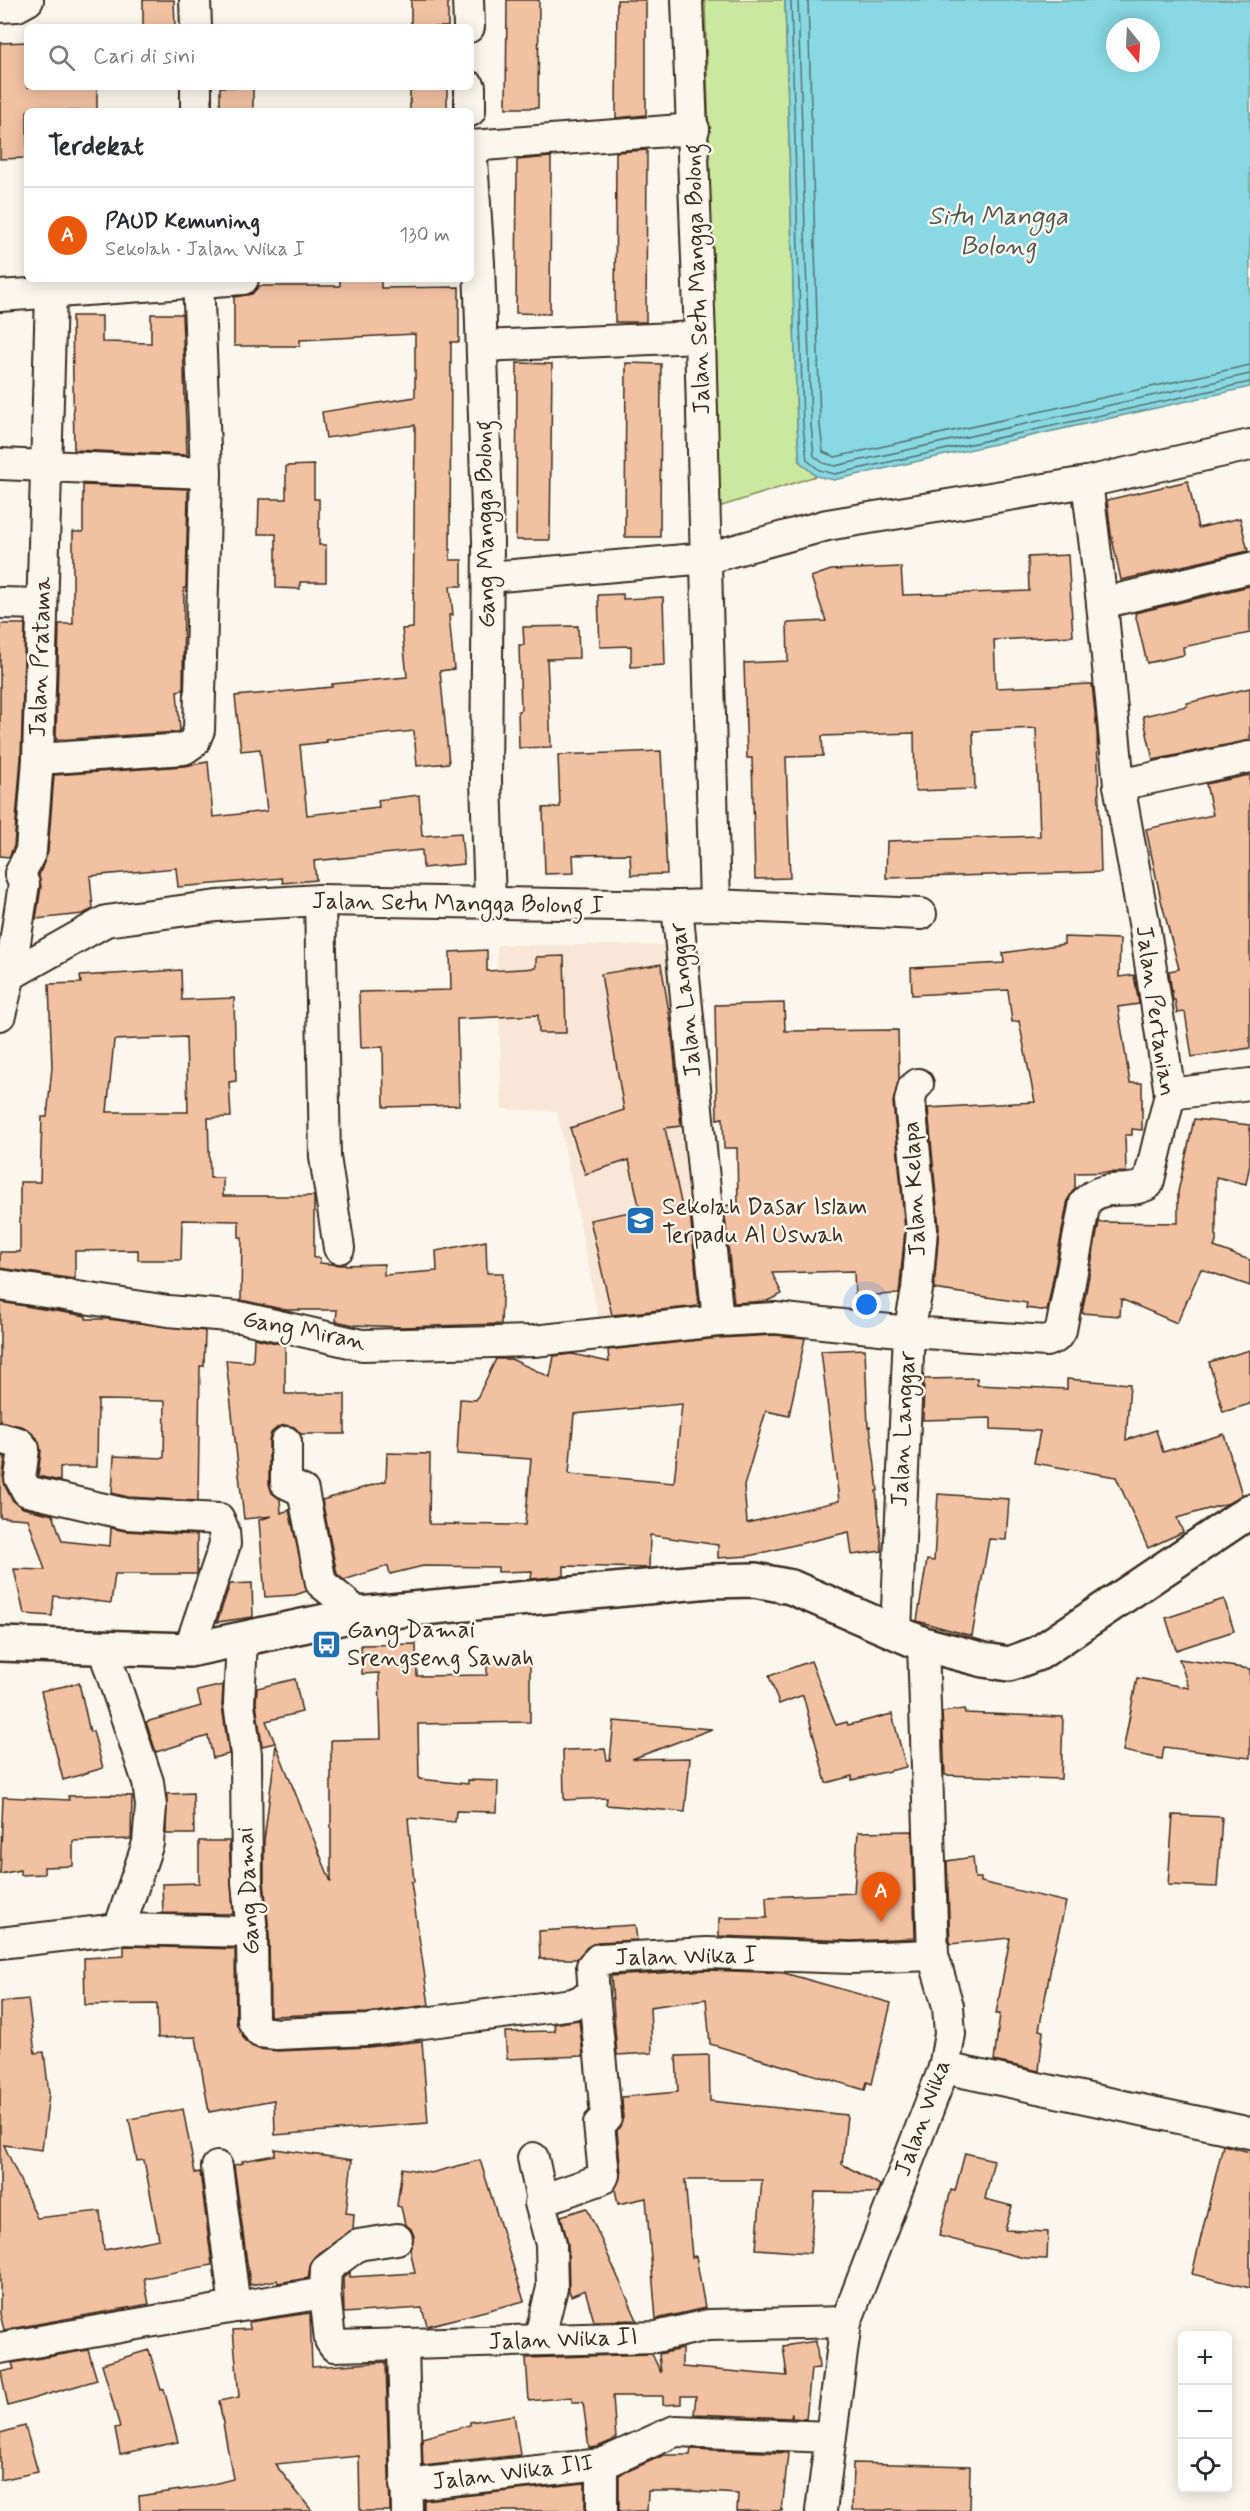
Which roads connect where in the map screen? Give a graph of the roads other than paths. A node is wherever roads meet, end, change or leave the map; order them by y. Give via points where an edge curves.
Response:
1 (28, 0) edge
2 (195, 0) edge
3 (468, 0) edge
4 (687, 0) edge
5 (0, 7) edge
6 (196, 24) edge
7 (469, 24) edge
8 (196, 90) edge
9 (470, 90) edge
10 (196, 108) edge
11 (470, 108) edge
12 (694, 129) junction
13 (474, 146) edge
14 (474, 234) edge
15 (475, 264) edge
16 (175, 282) edge
17 (198, 282) edge
18 (51, 293) junction
19 (0, 296) edge
20 (700, 337) junction
21 (482, 346) junction
22 (1250, 445) edge
23 (0, 464) edge
24 (47, 465) junction
25 (206, 473) junction
26 (1087, 482) junction
27 (707, 558) junction
28 (1250, 568) edge
29 (489, 577) junction
30 (0, 603) edge
31 (1102, 603) junction
32 (42, 604) junction
33 (1250, 757) edge
34 (38, 759) junction
35 (1119, 785) junction
36 (10, 871) edge
37 (320, 900) junction
38 (490, 903) junction
39 (715, 905) junction
40 (677, 906) junction
41 (921, 914) dead end
42 (4, 995) edge
43 (918, 1084) dead end
44 (1250, 1084) edge
45 (1170, 1094) junction
46 (339, 1248) dead end
47 (0, 1285) edge
48 (718, 1321) junction
49 (909, 1332) junction
50 (0, 1438) edge
51 (286, 1442) dead end
52 (1250, 1511) edge
53 (359, 1614) junction
54 (909, 1637) junction
55 (242, 1639) junction
56 (0, 1644) edge
57 (103, 1648) junction
58 (189, 1650) junction
59 (119, 1929) junction
60 (252, 1932) junction
61 (0, 1943) edge
62 (933, 1955) junction
63 (594, 1995) junction
64 (368, 2030) joint
65 (960, 2072) junction
66 (1250, 2133) edge
67 (533, 2158) dead end
68 (217, 2167) dead end
69 (542, 2200) junction
70 (397, 2239) dead end
71 (325, 2293) junction
72 (235, 2307) junction
73 (846, 2322) junction
74 (539, 2340) junction
75 (403, 2345) junction
76 (0, 2348) edge
77 (830, 2436) junction
78 (602, 2464) junction
79 (406, 2498) edge
80 (602, 2511) edge
81 (821, 2511) edge

1 - 5 street via 17,6
2 - 6 street
3 - 7 street
4 - 12 street, Jalan Setu Mangga Bolong
8 - 10 street
9 - 11 street
12 - 13 street
12 - 20 street, Jalan Setu Mangga Bolong
14 - 15 street, Gang Mangga Bolong
15 - 21 street, Gang Mangga Bolong
16 - 18 street
17 - 25 street
18 - 19 street
18 - 24 street, Jalan Pratama
20 - 21 street
20 - 27 street, Jalan Setu Mangga Bolong
21 - 29 street, Gang Mangga Bolong
22 - 26 street
23 - 24 street
24 - 25 street
24 - 32 street, Jalan Pratama
25 - 34 street via 199,730 194,742 183,749
26 - 27 street via 827,525
26 - 31 street, Jalan Pertanian
27 - 29 street
27 - 39 street, Jalan Setu Mangga Bolong
28 - 31 street
29 - 38 street, Gang Mangga Bolong via 486,780
30 - 32 street
31 - 35 street, Jalan Pertanian
32 - 34 street, Jalan Pratama
33 - 35 street
34 - 36 street, Jalan Pratama via 31,851
35 - 45 street, Jalan Pertanian
36 - 42 street, Jalan Pratama via 24,884
37 - 38 street, Jalan Setu Mangga Bolong I
37 - 42 street, Jalan Setu Mangga Bolong I via 217,906 106,921
37 - 46 street via 325,1156
38 - 40 street, Jalan Setu Mangga Bolong I
39 - 40 street, Jalan Setu Mangga Bolong I
39 - 41 street, Jalan Setu Mangga Bolong I
40 - 48 street, Jalan Langgar
43 - 49 street, Jalan Kelapa via 910,1101 922,1230
44 - 45 street
45 - 49 street, Jalan Pertanian via 1148,1184 1137,1190 1105,1190 1085,1203 1061,1330 1056,1337 1046,1341
47 - 48 street, Gang Miran via 168,1311 240,1317 362,1345 534,1341
48 - 49 street, Jalan Langgar via 775,1318
49 - 54 street, Jalan Langgar
50 - 58 street via 19,1443 24,1449 20,1478 27,1491 126,1514 219,1519 225,1544
51 - 53 street via 286,1483 303,1491 321,1582
52 - 54 street via 1039,1653 1010,1664
53 - 54 street via 755,1580 791,1587
53 - 55 street
54 - 62 street, Jalan Wika
55 - 58 street
55 - 60 street, Gang Damai via 239,1704 246,1754 247,1881
56 - 57 street
57 - 58 street
57 - 59 street via 148,1782 151,1806 148,1843
59 - 60 street
59 - 61 street
60 - 64 street, Gang Damai via 253,2021 260,2032
62 - 63 street, Jalan Wika I via 852,1958 707,1953 599,1959 592,1966
62 - 65 street, Jalan Wika via 948,2006 950,2034
63 - 64 street, Jalan Wika I via 573,2004
63 - 69 street via 606,2115 599,2124 604,2175
65 - 66 street
65 - 73 street, Jalan Wika
67 - 69 street
68 - 72 street
69 - 74 street via 540,2206 551,2244 552,2289
70 - 71 street via 358,2245 326,2270
71 - 72 street
71 - 75 street, Jalan Wika II via 331,2345
72 - 76 street
73 - 74 street, Jalan Wika II via 708,2325 656,2337
73 - 77 street, Jalan Wika
74 - 75 street, Jalan Wika II
75 - 79 street
77 - 78 street, Jalan Wika III via 675,2431
77 - 81 street, Jalan Wika
78 - 79 street, Jalan Wika III
78 - 80 street

